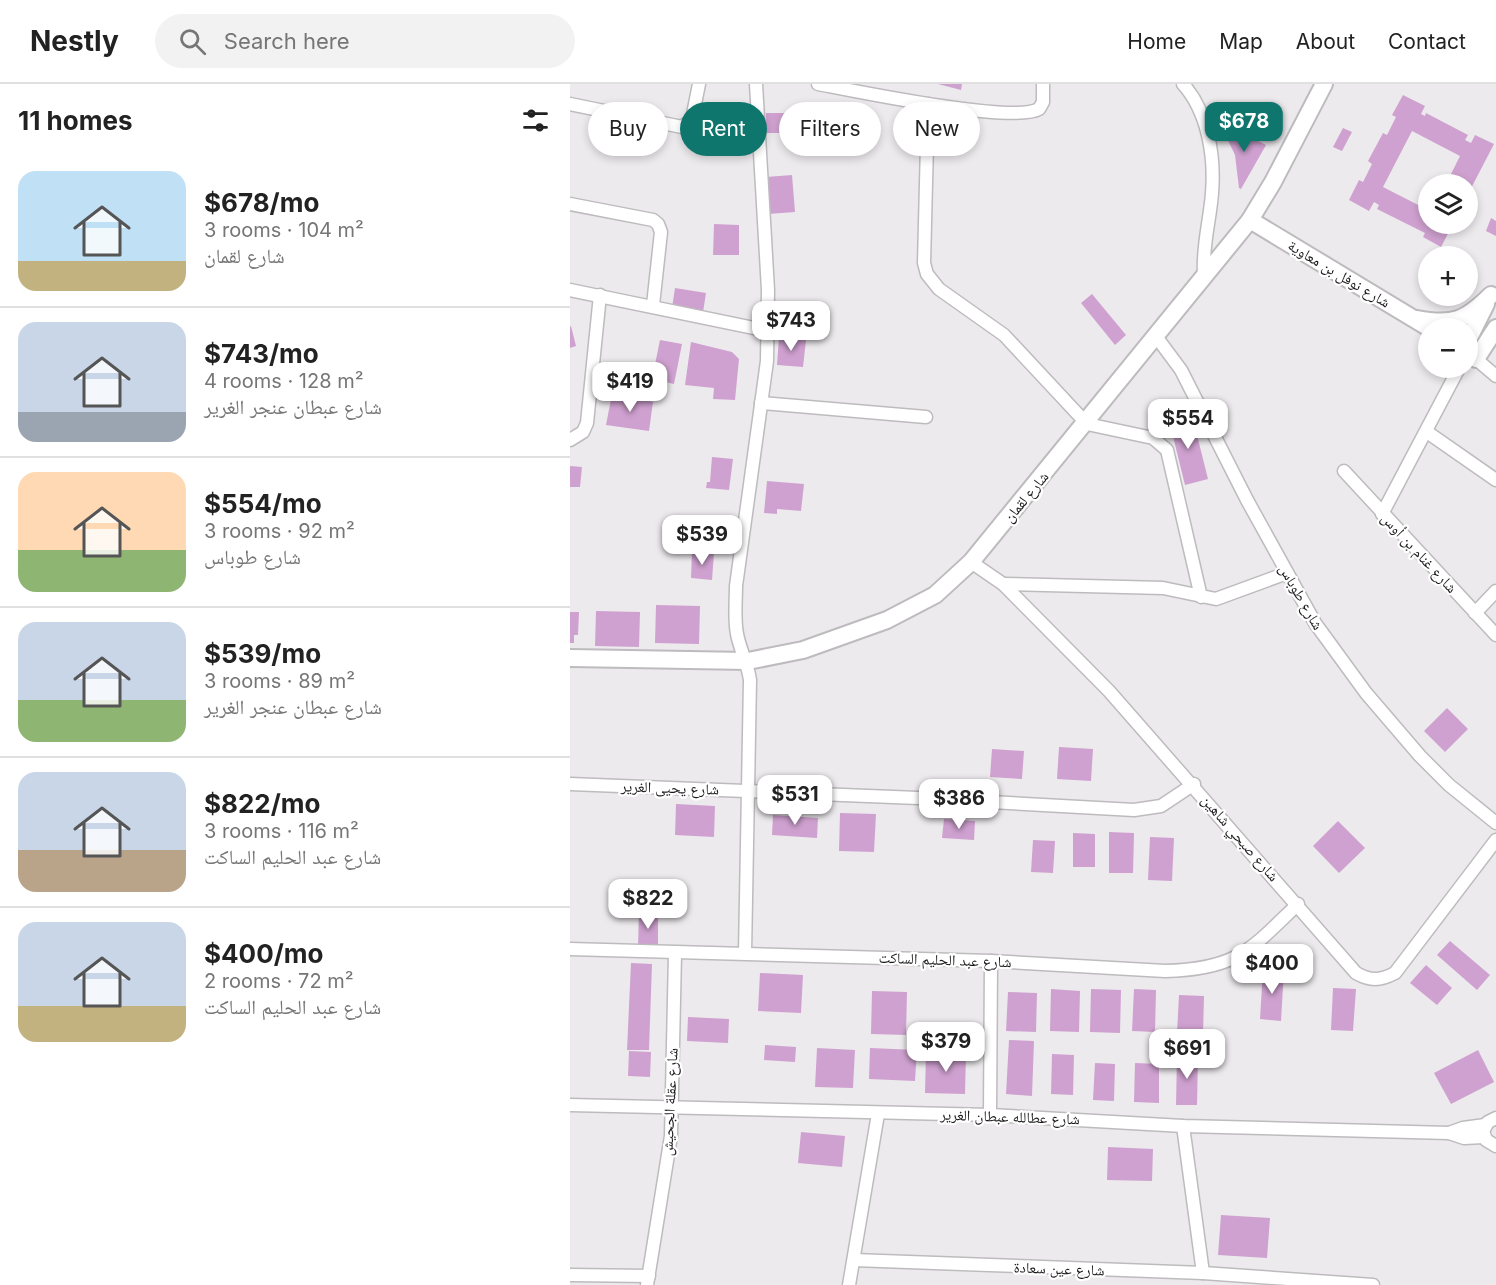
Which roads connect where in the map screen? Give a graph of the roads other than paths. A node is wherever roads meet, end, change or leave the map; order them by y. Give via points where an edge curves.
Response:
1 (699, 84) edge
2 (756, 84) edge
3 (818, 84) edge
4 (1043, 84) edge
5 (1183, 84) edge
6 (1324, 84) edge
7 (912, 102) edge
8 (570, 104) edge
9 (980, 109) edge
10 (927, 156) edge
11 (570, 204) edge
12 (1250, 220) junction
13 (1204, 275) junction
14 (570, 290) edge
15 (1493, 290) edge
16 (600, 296) junction
17 (654, 305) junction
18 (1410, 317) junction
19 (1478, 320) edge
20 (1418, 322) edge
21 (1496, 328) edge
22 (768, 331) junction
23 (1155, 335) junction
24 (1478, 348) edge
25 (1478, 362) edge
26 (1496, 376) edge
27 (1454, 378) edge
28 (761, 403) junction
29 (926, 417) dead end
30 (1087, 424) junction
31 (1427, 432) junction
32 (570, 440) edge
33 (1344, 471) dead end
34 (1496, 480) edge
35 (1382, 514) junction
36 (971, 562) junction
37 (1287, 573) junction
38 (1003, 584) junction
39 (1496, 591) edge
40 (1200, 597) junction
41 (1476, 613) junction
42 (1496, 635) edge
43 (570, 658) edge
44 (747, 661) junction
45 (570, 784) edge
46 (1194, 784) junction
47 (748, 791) junction
48 (1496, 823) edge
49 (1496, 840) edge
50 (1298, 904) junction
51 (570, 948) edge
52 (745, 953) junction
53 (675, 954) junction
54 (991, 961) junction
55 (570, 1105) edge
56 (672, 1109) junction
57 (878, 1114) junction
58 (990, 1114) junction
59 (1183, 1126) junction
60 (1488, 1127) edge
61 (1496, 1146) edge
62 (854, 1260) junction
63 (1135, 1272) junction
64 (1203, 1273) junction
65 (570, 1275) edge
66 (648, 1281) edge
67 (849, 1285) edge
68 (1135, 1285) edge
69 (1373, 1285) edge

1 - 8 street via 692,119 682,127
2 - 22 street
3 - 7 street
4 - 9 street via 1043,102 1033,113
5 - 13 street via 1200,110 1212,163
6 - 12 street, شارع لقمان
10 - 30 street via 927,274 939,289 1004,335
11 - 17 street via 658,224 661,232
12 - 13 street, شارع لقمان
12 - 18 street, شارع نوفل بن معاوية
13 - 23 street, شارع لقمان
14 - 16 street
15 - 18 street via 1460,320 1440,322
15 - 19 street
16 - 17 street
16 - 32 street via 587,423 583,432
17 - 22 street
18 - 20 street, شارع نوفل بن معاوية
21 - 24 street
22 - 28 street
23 - 30 street, شارع لقمان
23 - 37 street, شارع طوباس via 1181,370
25 - 26 street
27 - 31 street
28 - 29 street
28 - 44 street via 736,586 738,637
30 - 36 street, شارع لقمان
30 - 40 street via 1153,438 1167,450
31 - 34 street
31 - 35 street
33 - 35 street, شارع غنام بن أوس
35 - 41 street, شارع غنام بن أوس
36 - 38 street, شارع صبحي شاهين
36 - 44 street, شارع لقمان via 935,595 887,620 803,650
37 - 40 street via 1216,599
37 - 48 street, شارع طوباس via 1315,623 1366,693 1434,771
38 - 40 street via 1163,588
38 - 46 street, شارع صبحي شاهين
39 - 41 street
41 - 42 street, شارع غنام بن أوس
43 - 44 street, شارع لقمان
44 - 47 street via 751,698
45 - 47 street, شارع يحيى الغرير
46 - 47 street, شارع يحيى الغرير via 1161,806 1134,810
46 - 50 street, شارع صبحي شاهين
47 - 52 street
49 - 50 street, شارع صبحي شاهين via 1395,973 1386,978 1376,980 1356,972
50 - 54 street, شارع عبد الحليم الساكت via 1239,957 1219,966 1165,971
51 - 53 street, شارع عبد الحليم الساكت
52 - 53 street, شارع عبد الحليم الساكت
52 - 54 street, شارع عبد الحليم الساكت
53 - 56 street, شارع عقلة الجحيش
54 - 58 street
55 - 56 street, شارع عطالله عبطان الغرير
56 - 57 street, شارع عطالله عبطان الغرير
56 - 66 street, شارع عقلة الجحيش
57 - 58 street, شارع عطالله عبطان الغرير
57 - 62 street
58 - 59 street, شارع عطالله عبطان الغرير
59 - 60 street, شارع عطالله عبطان الغرير via 1449,1133 1464,1138
59 - 64 street
60 - 61 street
62 - 63 street, شارع عين سعادة
62 - 67 street
63 - 64 street, شارع عين سعادة
63 - 68 street
64 - 69 street, شارع عين سعادة
65 - 66 street

